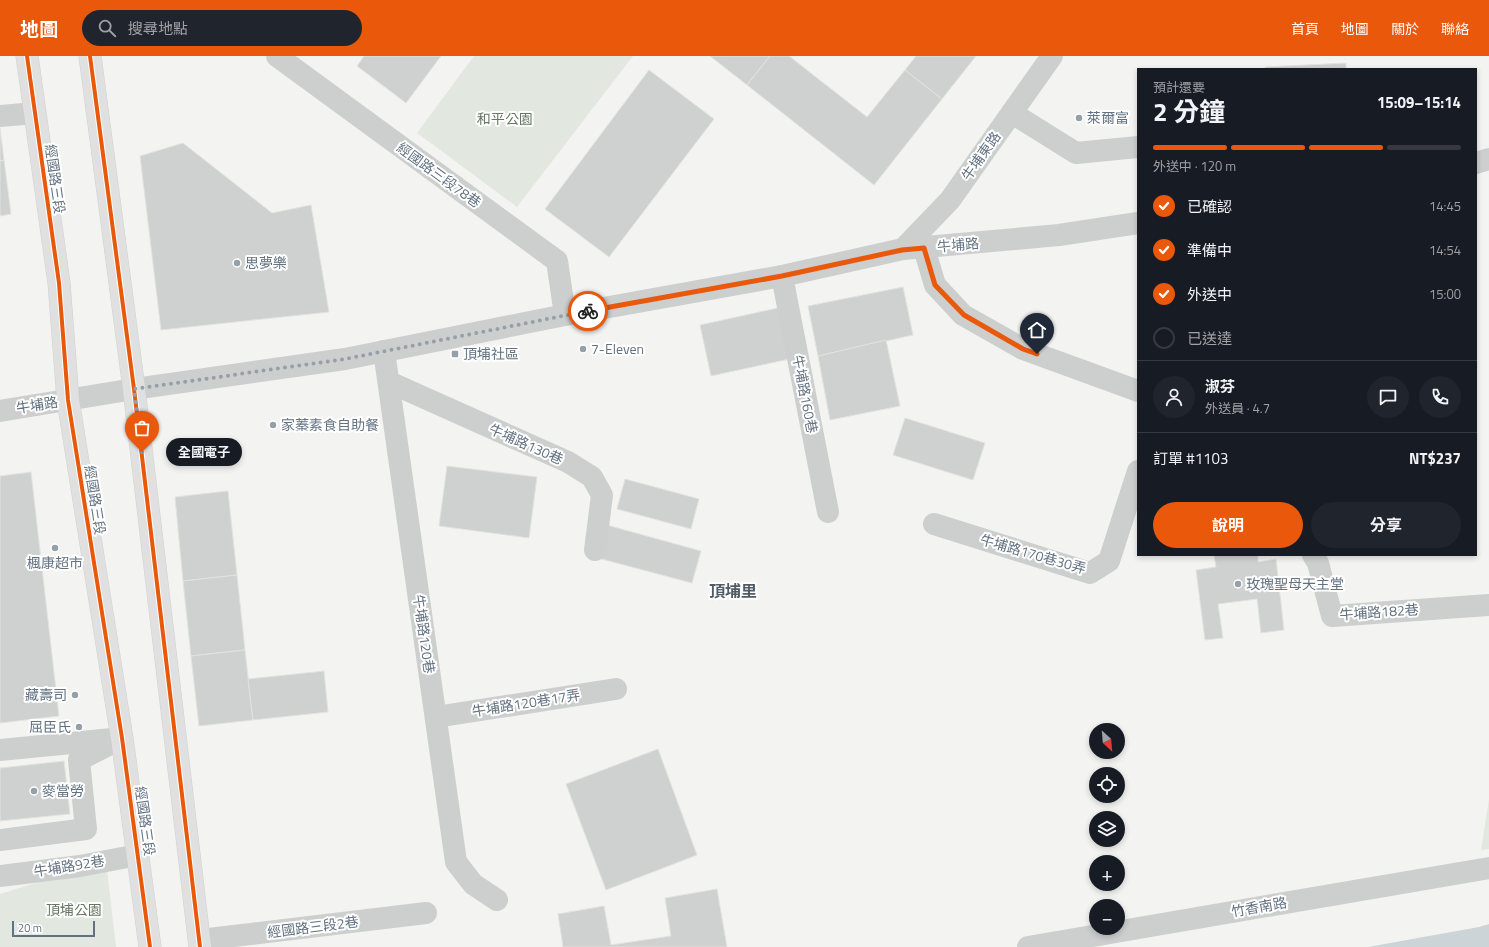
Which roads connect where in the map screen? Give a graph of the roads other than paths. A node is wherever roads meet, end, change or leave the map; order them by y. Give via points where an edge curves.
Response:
1 (27, 56) edge
2 (90, 56) edge
3 (277, 56) edge
4 (1052, 56) edge
5 (34, 113) junction
6 (1012, 113) junction
7 (0, 116) edge
8 (1137, 148) edge
9 (1489, 160) edge
10 (1477, 163) edge
11 (1137, 223) edge
12 (924, 248) junction
13 (902, 250) junction
14 (782, 276) junction
15 (565, 315) junction
16 (384, 351) junction
17 (389, 382) junction
18 (134, 389) junction
19 (1137, 391) edge
20 (68, 400) junction
21 (0, 411) edge
22 (1137, 474) edge
23 (828, 512) dead end
24 (934, 524) dead end
25 (594, 550) dead end
26 (1314, 556) edge
27 (1489, 605) edge
28 (616, 689) dead end
29 (436, 717) junction
30 (122, 738) junction
31 (0, 750) edge
32 (0, 840) edge
33 (138, 855) junction
34 (1489, 868) edge
35 (0, 876) edge
36 (497, 900) dead end
37 (426, 913) dead end
38 (200, 944) edge
39 (150, 947) edge
40 (1028, 947) edge

1 - 5 main road, 經國路三段
2 - 18 main road
3 - 15 street, 經國路三段78巷 via 556,261
4 - 6 street, 牛埔東路
5 - 7 street
5 - 20 main road, 經國路三段 via 59,283
6 - 8 street via 1076,153
6 - 13 street, 牛埔東路 via 950,200
9 - 10 street
11 - 12 street, 牛埔路 via 1059,235
12 - 13 street, 牛埔路
12 - 19 street via 935,285 964,315 1023,349
13 - 14 street, 牛埔路
14 - 15 street, 牛埔路
14 - 23 street, 牛埔路160巷
15 - 16 street, 牛埔路
16 - 17 street, 牛埔路120巷
16 - 18 street, 牛埔路 via 345,359
17 - 25 street, 牛埔路130巷 via 568,462 592,478 602,495
17 - 29 street, 牛埔路120巷
18 - 20 street, 牛埔路
18 - 38 main road
20 - 21 street, 牛埔路
20 - 30 main road, 經國路三段
22 - 24 street, 牛埔路170巷30弄 via 1109,561 1090,573
26 - 27 street, 牛埔路182巷 via 1318,563 1332,616
28 - 29 street, 牛埔路120巷17弄
29 - 36 street, 牛埔路120巷 via 456,862 473,884
30 - 31 street
30 - 32 street via 79,760 86,829
30 - 33 main road, 經國路三段
33 - 35 street, 牛埔路92巷 via 80,866
33 - 39 main road, 經國路三段
34 - 40 street, 竹香南路
37 - 38 street, 經國路三段2巷

